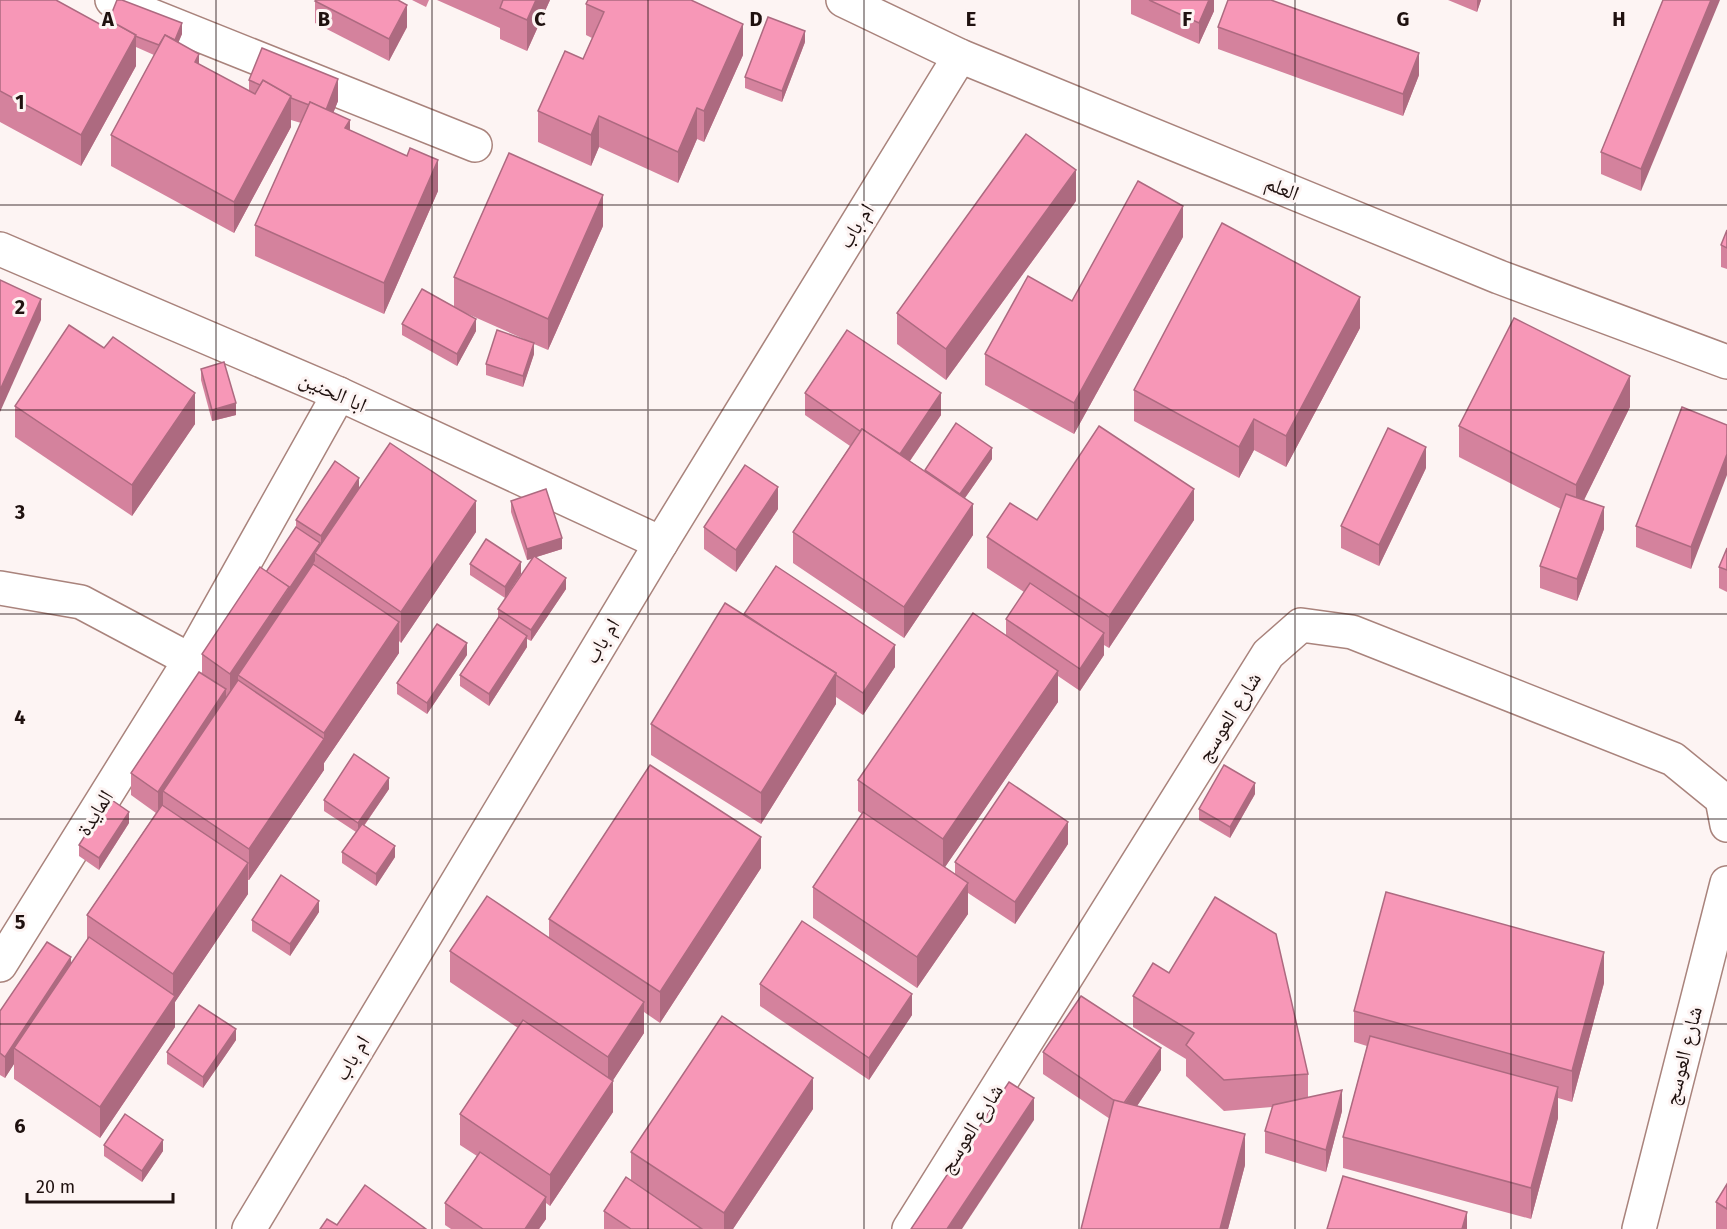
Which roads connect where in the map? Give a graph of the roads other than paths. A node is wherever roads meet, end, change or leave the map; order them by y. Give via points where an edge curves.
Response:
1 (111, 0) edge
2 (843, 0) edge
3 (960, 56) junction
4 (475, 145) dead end
5 (0, 249) edge
6 (1727, 362) edge
7 (339, 394) junction
8 (661, 543) junction
9 (0, 588) edge
10 (190, 660) junction
11 (1727, 825) edge
12 (1727, 883) edge
13 (0, 965) edge
14 (249, 1229) edge
15 (909, 1229) edge
16 (1639, 1229) edge

1 - 4 street
2 - 3 street, العلم
3 - 6 street, العلم via 1499,277
3 - 8 street, ام باب
5 - 7 street, ابا الحنين
7 - 8 street, ابا الحنين
7 - 10 street, المايدة
8 - 14 street, ام باب
9 - 10 street via 81,602
10 - 13 street, المايدة
11 - 15 street, شارع العوسج via 1722,800 1673,759 1352,632 1301,625 1268,654
12 - 16 street, شارع العوسج

